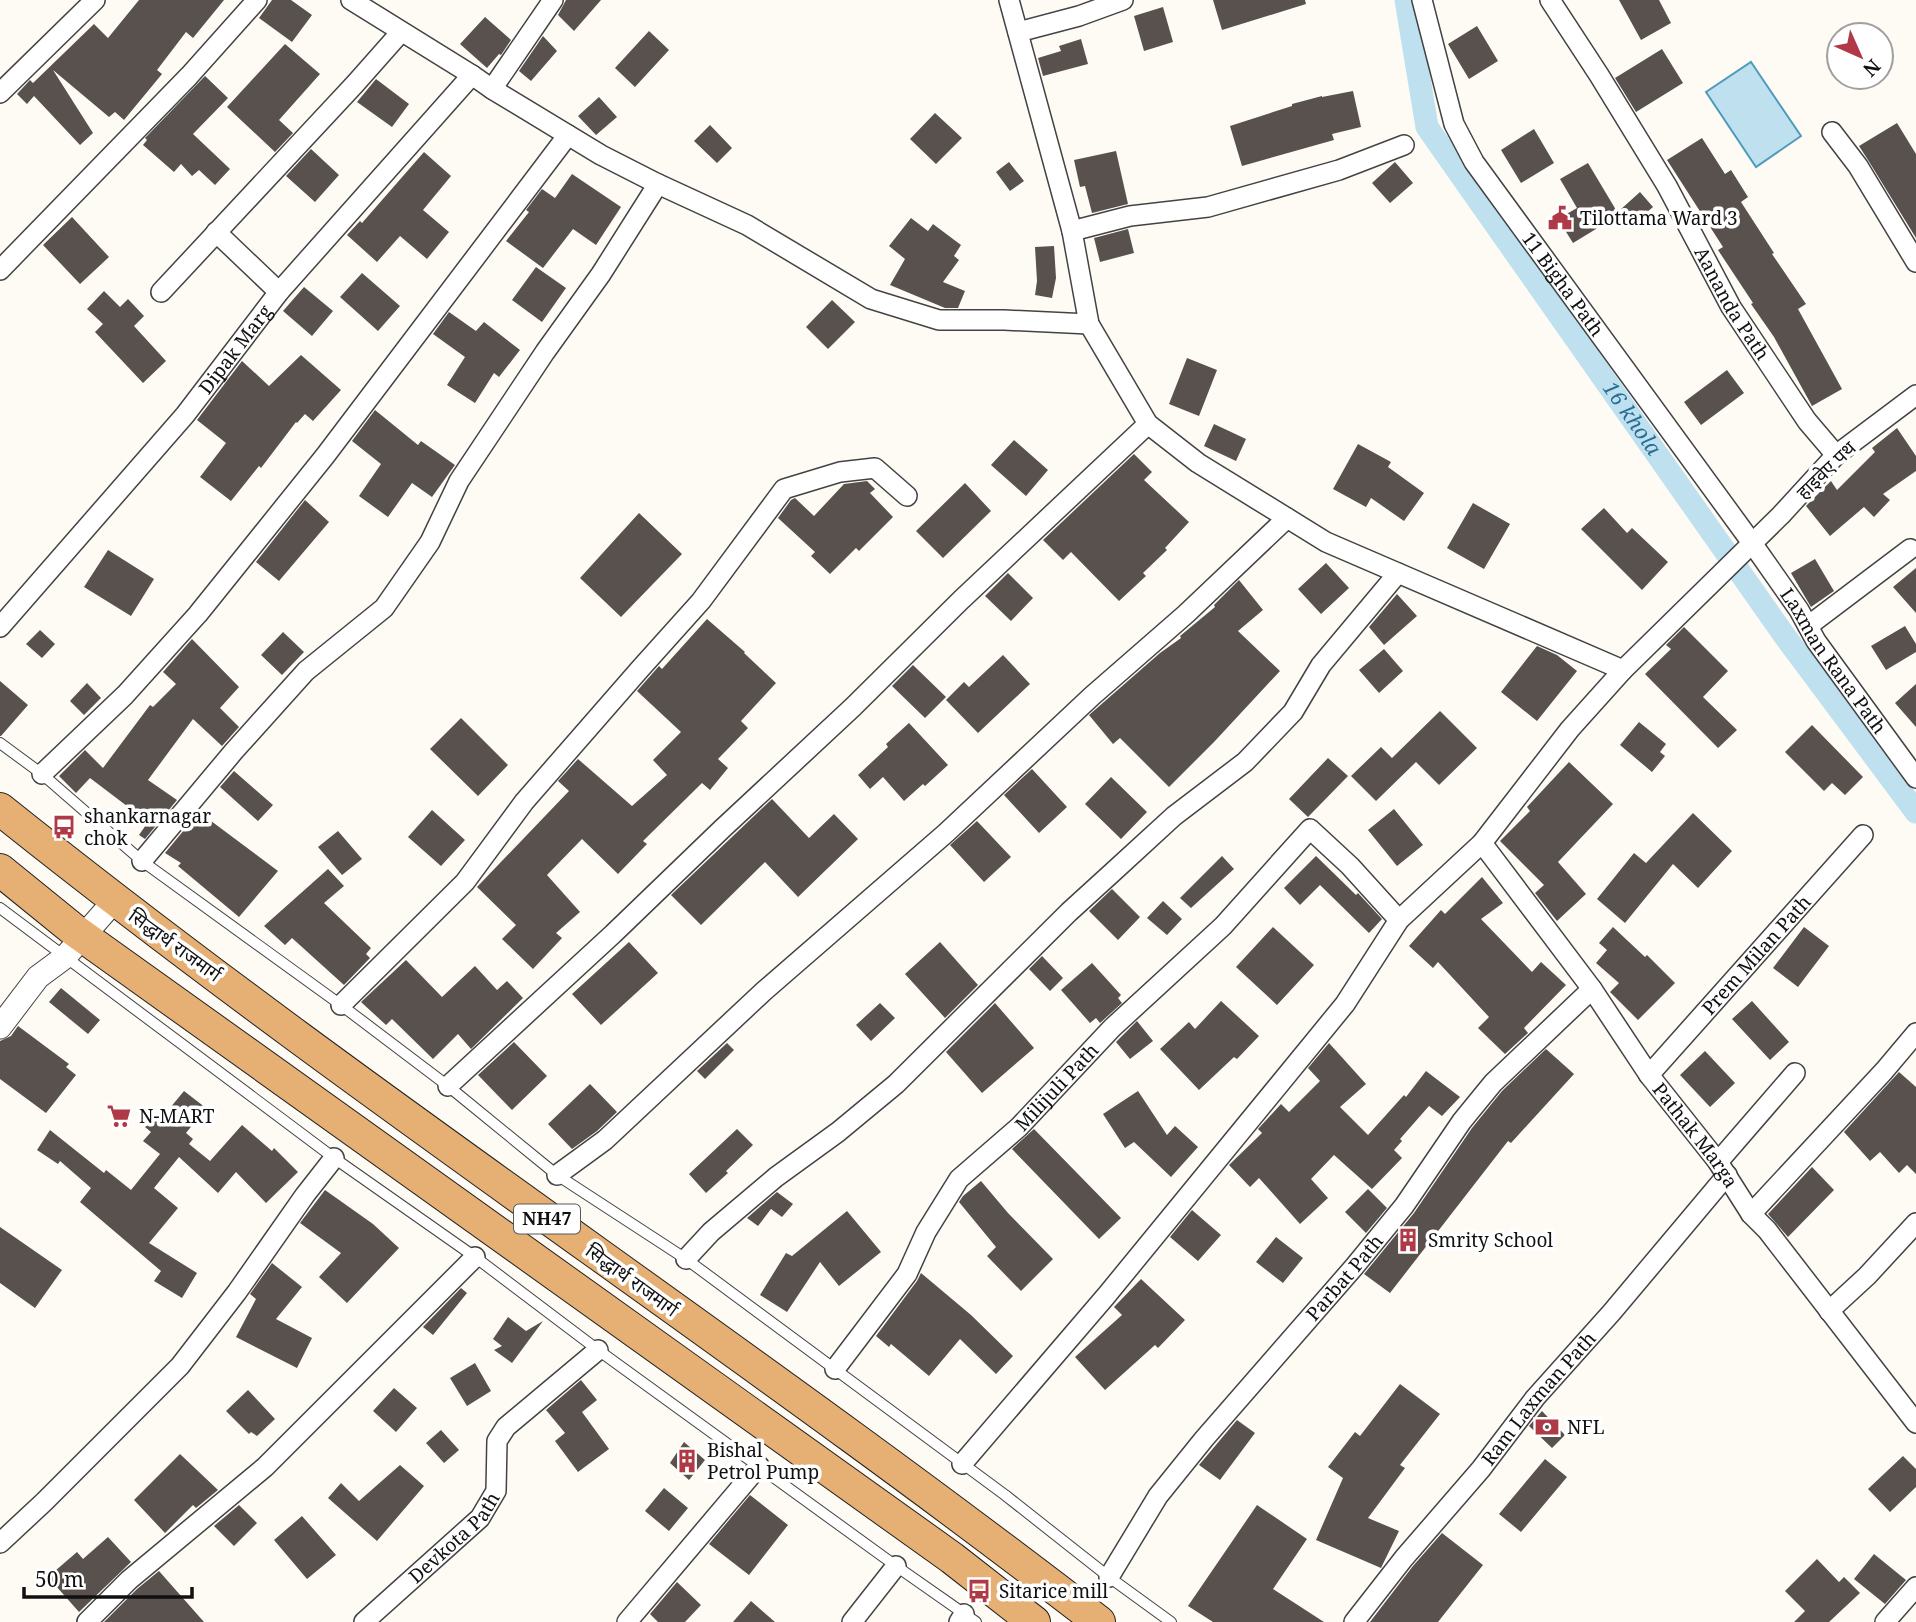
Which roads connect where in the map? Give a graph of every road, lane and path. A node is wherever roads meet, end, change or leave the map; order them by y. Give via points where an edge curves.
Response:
1 (95, 0) edge
2 (257, 0) edge
3 (351, 0) edge
4 (553, 0) edge
5 (1009, 0) edge
6 (1122, 0) edge
7 (1422, 0) edge
8 (1550, 0) edge
9 (401, 32) junction
10 (1018, 32) junction
11 (472, 75) junction
12 (492, 89) junction
13 (0, 93) edge
14 (1832, 132) dead end
15 (568, 135) junction
16 (1404, 145) dead end
17 (657, 184) junction
18 (1072, 231) junction
19 (216, 232) junction
20 (1916, 262) edge
21 (0, 270) edge
22 (161, 292) dead end
23 (279, 292) junction
24 (1089, 324) junction
25 (1916, 395) edge
26 (1148, 424) junction
27 (1836, 455) junction
28 (907, 496) dead end
29 (1287, 518) junction
30 (1748, 548) junction
31 (1910, 549) dead end
32 (1398, 573) junction
33 (1808, 626) junction
34 (0, 627) edge
35 (1623, 670) junction
36 (0, 743) edge
37 (42, 774) junction
38 (1915, 774) edge
39 (0, 809) edge
40 (1863, 835) dead end
41 (1482, 843) junction
42 (142, 861) junction
43 (0, 870) edge
44 (115, 900) junction
45 (0, 908) edge
46 (1399, 920) junction
47 (74, 947) junction
48 (1592, 989) junction
49 (341, 1005) junction
50 (0, 1027) edge
51 (1916, 1033) edge
52 (1795, 1073) dead end
53 (1649, 1075) junction
54 (448, 1086) junction
55 (334, 1158) junction
56 (1723, 1169) junction
57 (557, 1175) junction
58 (1751, 1214) junction
59 (1916, 1223) edge
60 (475, 1257) junction
61 (686, 1259) junction
62 (1829, 1311) junction
63 (598, 1350) junction
64 (835, 1369) junction
65 (1916, 1423) edge
66 (962, 1464) junction
67 (759, 1466) junction
68 (0, 1543) edge
69 (896, 1566) junction
70 (1108, 1577) junction
71 (1916, 1587) edge
72 (966, 1619) edge
73 (87, 1622) edge
74 (364, 1622) edge
75 (627, 1622) edge
76 (852, 1622) edge
77 (1034, 1622) edge
78 (1099, 1622) edge
79 (1171, 1622) edge
80 (1354, 1622) edge
81 (1885, 1622) edge

1 - 13 street
2 - 21 street
3 - 9 street
4 - 12 street
5 - 10 street
6 - 10 street
7 - 30 street, 11 Bigha Path via 1454,124 1474,162
8 - 27 street, Aananda Path via 1667,186 1731,307 1807,421
9 - 11 street
9 - 19 street
10 - 18 street
11 - 12 street
11 - 23 street, Dipak Marg
12 - 15 street
14 - 20 street
15 - 17 street
15 - 37 street via 325,456 198,614 125,695
16 - 18 street via 1339,170 1208,207 1130,216
17 - 24 street via 747,225 871,299 939,320
17 - 42 street via 459,481 430,542 384,608 306,671
18 - 24 street
19 - 22 street
19 - 23 street
23 - 34 street, Dipak Marg via 185,415
24 - 26 street
25 - 27 street, हाइवेए पथ
26 - 29 street via 1198,463
26 - 54 street
27 - 30 street, हाइवेए पथ
28 - 49 street via 875,468 840,472 784,489 701,601 524,802 465,882
29 - 32 street via 1326,542
29 - 57 street via 605,1140
30 - 33 street, Laxman Rana Path
30 - 35 street, हाइवेए पथ
31 - 33 street
32 - 35 street
32 - 61 street via 1321,665 1293,712 1245,762 1174,816 1105,879 896,1084 776,1177
33 - 38 street, Laxman Rana Path
35 - 41 street, हाइवेए पथ via 1570,729
36 - 37 lane
37 - 42 lane
39 - 44 highway, सिद्धार्थ राजमार्ग / NH47
40 - 53 street, Prem Milan Path
41 - 46 street, हाइवेए पथ
41 - 48 street, Pathak Marga
42 - 49 lane
43 - 47 highway, सिद्धार्थ राजमार्ग / NH47
44 - 47 street
44 - 78 highway, सिद्धार्थ राजमार्ग / NH47 via 977,1528
45 - 47 lane
46 - 64 street, Milijuli Path via 1310,829 1223,926 1112,1028 1019,1127 959,1179 907,1274
46 - 66 street, हाइवेए पथ via 1345,1004
47 - 50 street via 38,977
47 - 55 lane
47 - 77 highway, सिद्धार्थ राजमार्ग / NH47 via 952,1558
48 - 53 street, Pathak Marga
48 - 70 street, Parbat Path via 1485,1093 1404,1206 1158,1496
49 - 54 lane
51 - 58 street
52 - 56 street, Ram Laxman Path
53 - 56 street, Pathak Marga
54 - 57 lane
55 - 60 lane
55 - 68 street via 180,1366
56 - 58 street, Pathak Marga
56 - 80 street, Ram Laxman Path via 1612,1312 1535,1398
57 - 61 lane
58 - 62 street, Pathak Marga
59 - 62 street
60 - 63 lane
60 - 73 street via 265,1467 129,1580
61 - 64 lane
62 - 65 street, Pathak Marga
63 - 67 lane
63 - 74 street, Devkota Path via 506,1427 497,1441 496,1491 480,1518
64 - 66 lane
66 - 70 lane
67 - 69 lane
67 - 75 street
69 - 72 lane
69 - 76 street
70 - 79 lane
71 - 81 street

